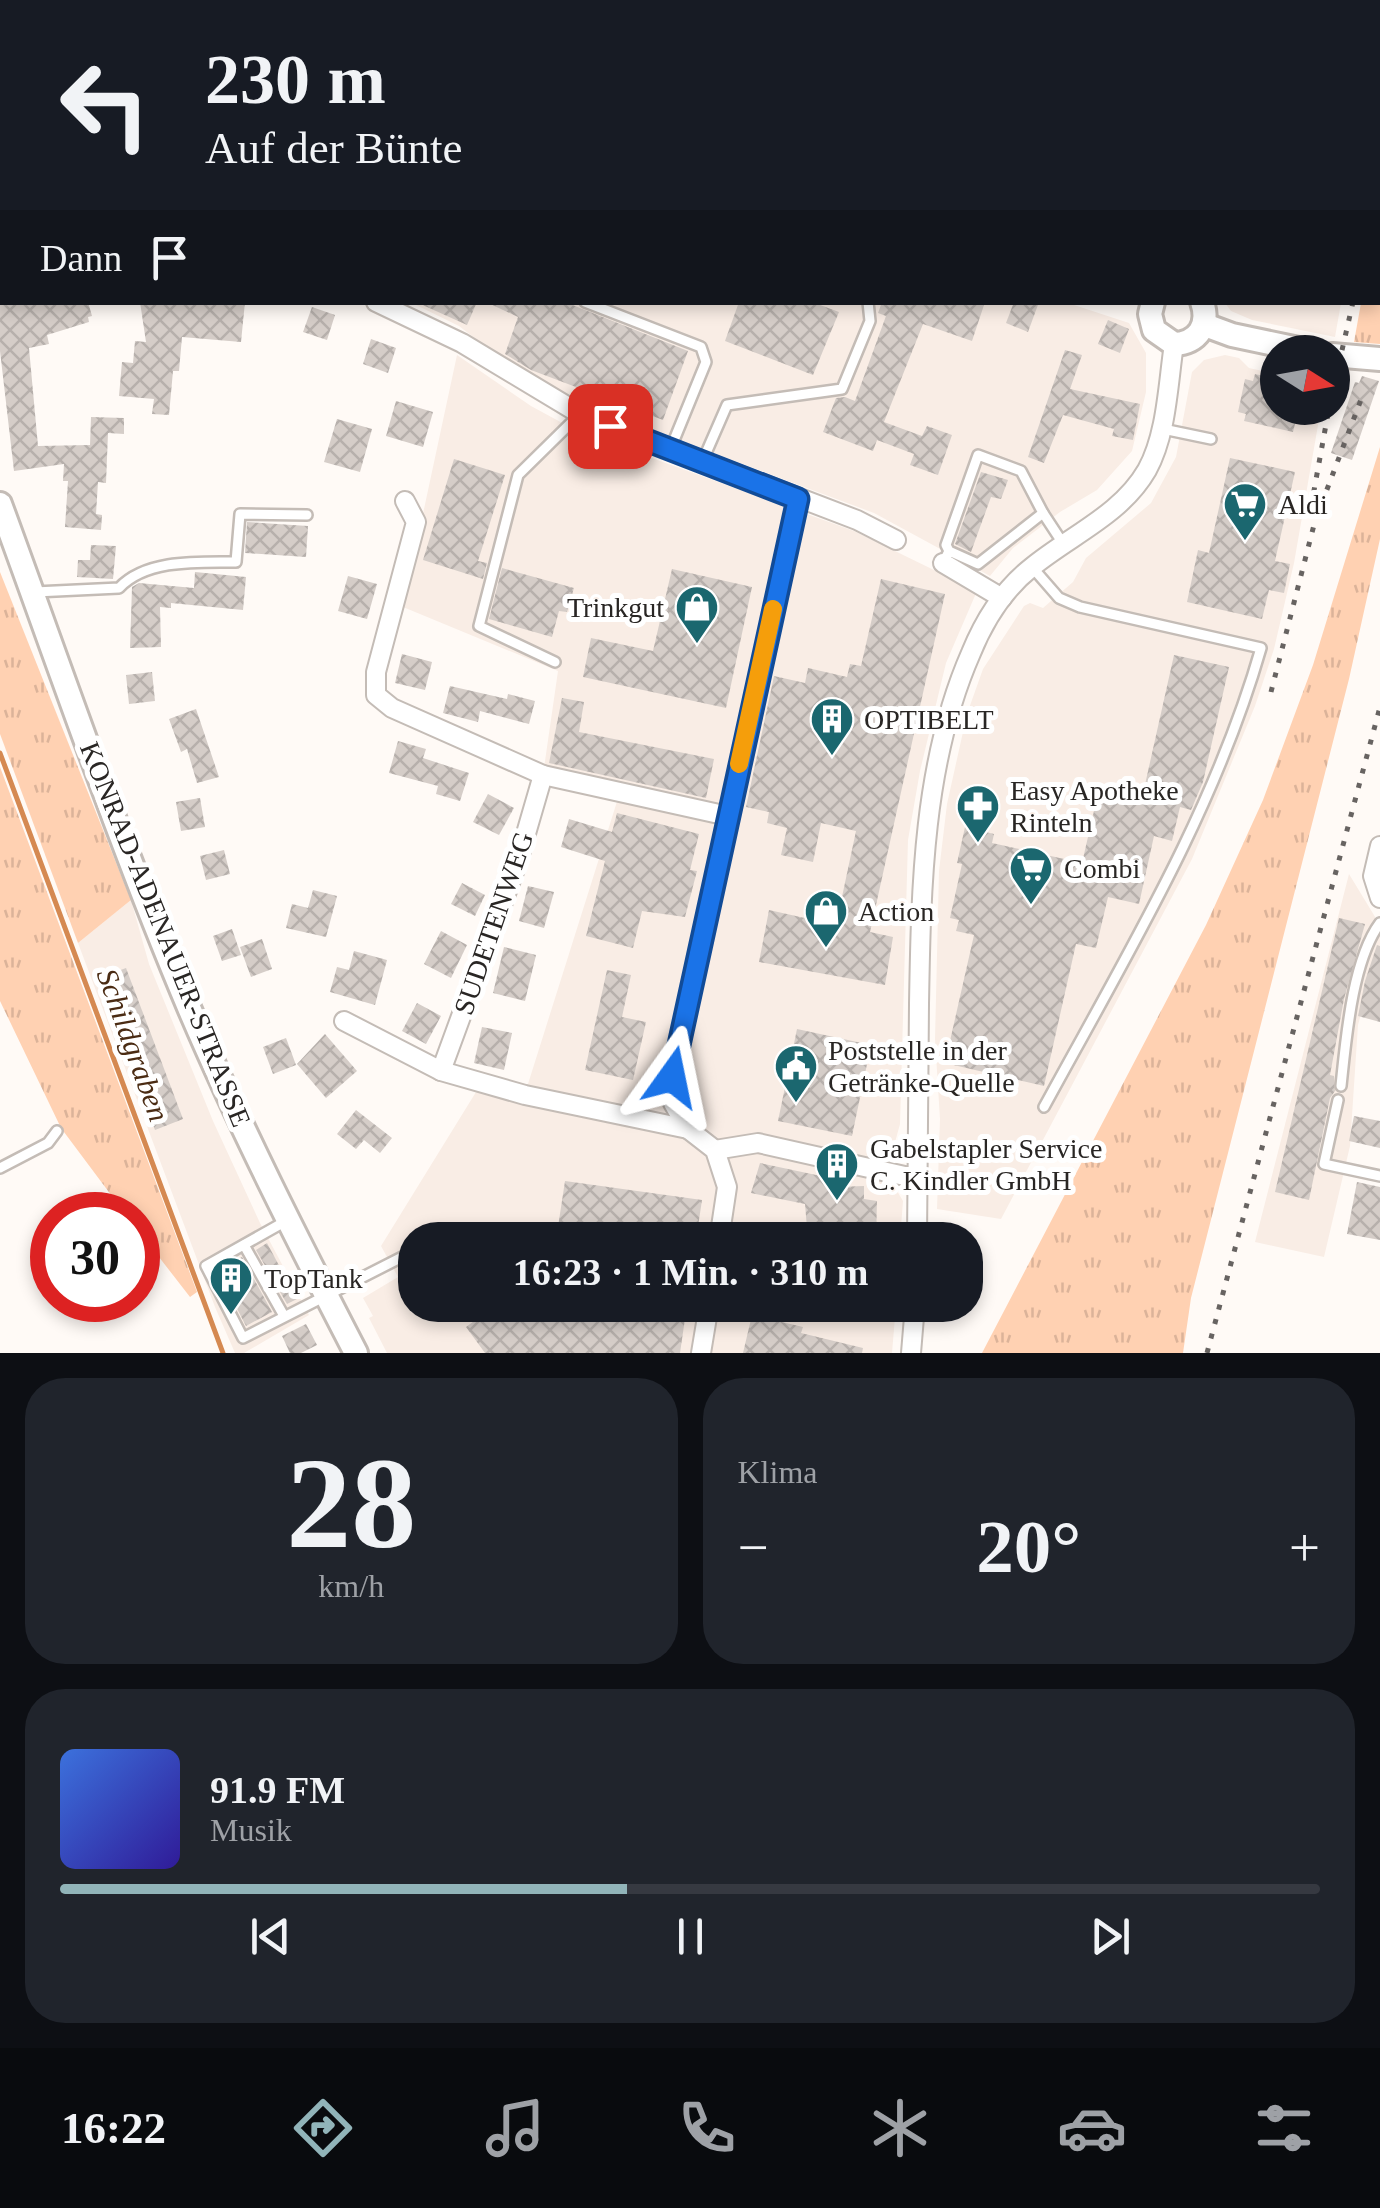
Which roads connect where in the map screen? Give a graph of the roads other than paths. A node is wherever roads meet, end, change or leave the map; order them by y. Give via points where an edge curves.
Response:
1 (382, 305) edge
2 (593, 305) edge
3 (868, 305) edge
4 (1148, 305) edge
5 (1203, 314) edge
6 (1260, 341) edge
7 (1174, 344) junction
8 (1350, 356) edge
9 (1380, 359) edge
10 (580, 414) junction
11 (1160, 428) junction
12 (1211, 439) dead end
13 (670, 450) junction
14 (702, 462) junction
15 (798, 499) junction
16 (405, 501) dead end
17 (0, 504) edge
18 (1043, 513) junction
19 (306, 515) dead end
20 (896, 540) dead end
21 (1064, 544) junction
22 (946, 557) junction
23 (1032, 567) junction
24 (33, 592) junction
25 (1002, 598) junction
26 (554, 662) dead end
27 (543, 775) junction
28 (728, 816) junction
29 (1380, 846) edge
30 (1380, 898) edge
31 (1380, 922) edge
32 (344, 1021) dead end
33 (441, 1070) junction
34 (1340, 1086) dead end
35 (1338, 1100) dead end
36 (1044, 1107) dead end
37 (688, 1129) junction
38 (57, 1131) dead end
39 (714, 1150) junction
40 (0, 1168) edge
41 (1380, 1176) edge
42 (918, 1180) junction
43 (289, 1220) junction
44 (722, 1222) edge
45 (917, 1222) edge
46 (244, 1245) junction
47 (398, 1259) edge
48 (326, 1294) junction
49 (284, 1316) junction
50 (706, 1322) edge
51 (914, 1322) edge
52 (356, 1353) edge
53 (701, 1353) edge
54 (911, 1353) edge

1 - 10 street via 462,343
2 - 13 lane via 701,347 706,362
3 - 14 lane via 870,321 842,389 727,404
4 - 7 main road via 1154,330
5 - 6 main road via 1232,335
5 - 7 main road via 1193,340
7 - 11 street
8 - 9 main road
10 - 13 street
10 - 26 lane via 518,475 479,626
11 - 12 lane
11 - 21 street via 1148,468 1131,492
13 - 14 street
14 - 15 street
15 - 20 street
15 - 28 street
16 - 27 street via 416,522 376,672 376,695
17 - 24 main road, KONRAD-ADENAUER-STRASSE
18 - 21 lane
18 - 22 lane via 978,564
18 - 22 lane via 1020,470 978,455
19 - 24 lane via 240,514 236,562 132,574 119,588
21 - 23 street
22 - 25 street
23 - 25 street
23 - 36 lane via 1060,598 1080,607 1262,648 1188,842
24 - 43 main road, KONRAD-ADENAUER-STRASSE via 190,1010
25 - 42 street via 971,652 951,708 924,852
27 - 28 street
27 - 33 street, SUDETENWEG
28 - 37 street via 672,1077 673,1103
29 - 30 street via 1373,876
31 - 34 lane via 1370,936 1348,1021
32 - 33 street
33 - 37 street
35 - 41 lane via 1324,1164
37 - 39 street
38 - 40 lane via 48,1144
39 - 42 street via 758,1143
39 - 44 street via 727,1187
42 - 45 street
43 - 46 lane
43 - 48 main road, KONRAD-ADENAUER-STRASSE
46 - 49 lane
46 - 49 lane via 206,1266 243,1338
47 - 48 lane
48 - 49 lane
48 - 52 main road, KONRAD-ADENAUER-STRASSE
50 - 53 street
51 - 54 street

